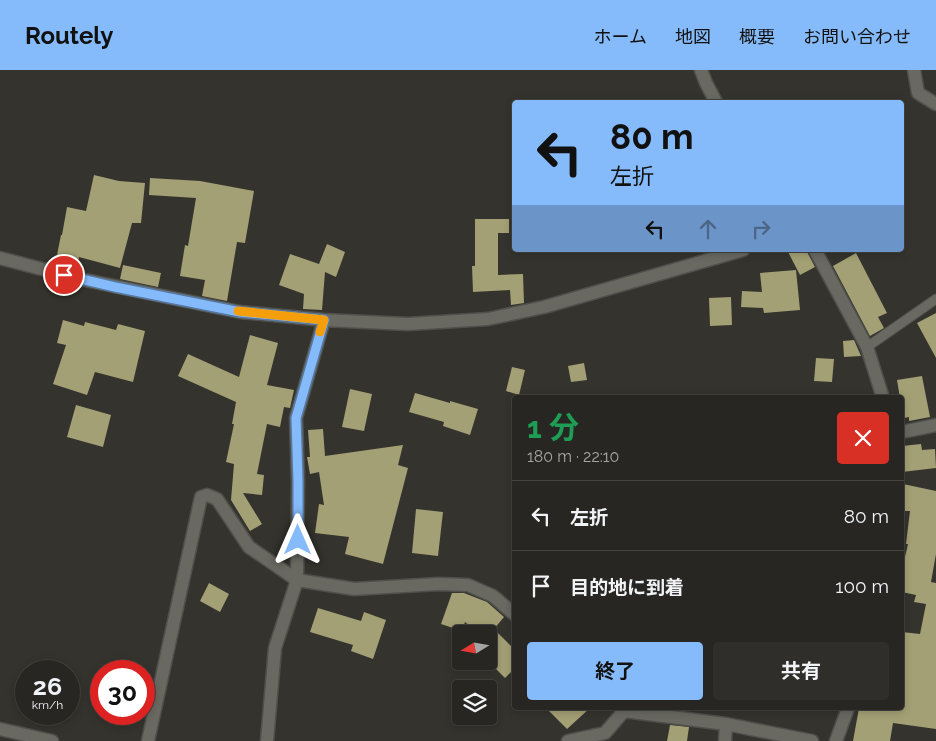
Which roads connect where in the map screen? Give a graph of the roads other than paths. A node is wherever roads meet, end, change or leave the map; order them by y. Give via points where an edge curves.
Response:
1 (701, 70) edge
2 (914, 70) edge
3 (715, 100) edge
4 (936, 104) edge
5 (736, 252) edge
6 (817, 252) edge
7 (0, 258) edge
8 (936, 299) edge
9 (324, 320) junction
10 (867, 347) junction
11 (882, 395) edge
12 (936, 425) edge
13 (904, 432) edge
14 (297, 580) junction
15 (512, 612) edge
16 (621, 710) edge
17 (629, 710) edge
18 (847, 710) edge
19 (726, 724) junction
20 (0, 729) edge
21 (52, 741) edge
22 (148, 741) edge
23 (267, 741) edge
24 (568, 741) edge
25 (726, 741) edge
26 (812, 741) edge
27 (836, 741) edge

1 - 3 street
2 - 4 street via 918,93
5 - 9 street via 544,307 488,319 408,324
6 - 10 street
7 - 9 street via 80,279 231,310
8 - 10 lane
9 - 14 street via 296,418
10 - 11 street
12 - 13 street
14 - 15 street via 354,589 468,585 493,596
14 - 22 street via 249,547 217,498 207,495 201,498
14 - 23 street via 275,648
16 - 24 street via 605,733
17 - 19 street
18 - 27 street
19 - 25 street
19 - 26 street
20 - 21 street

